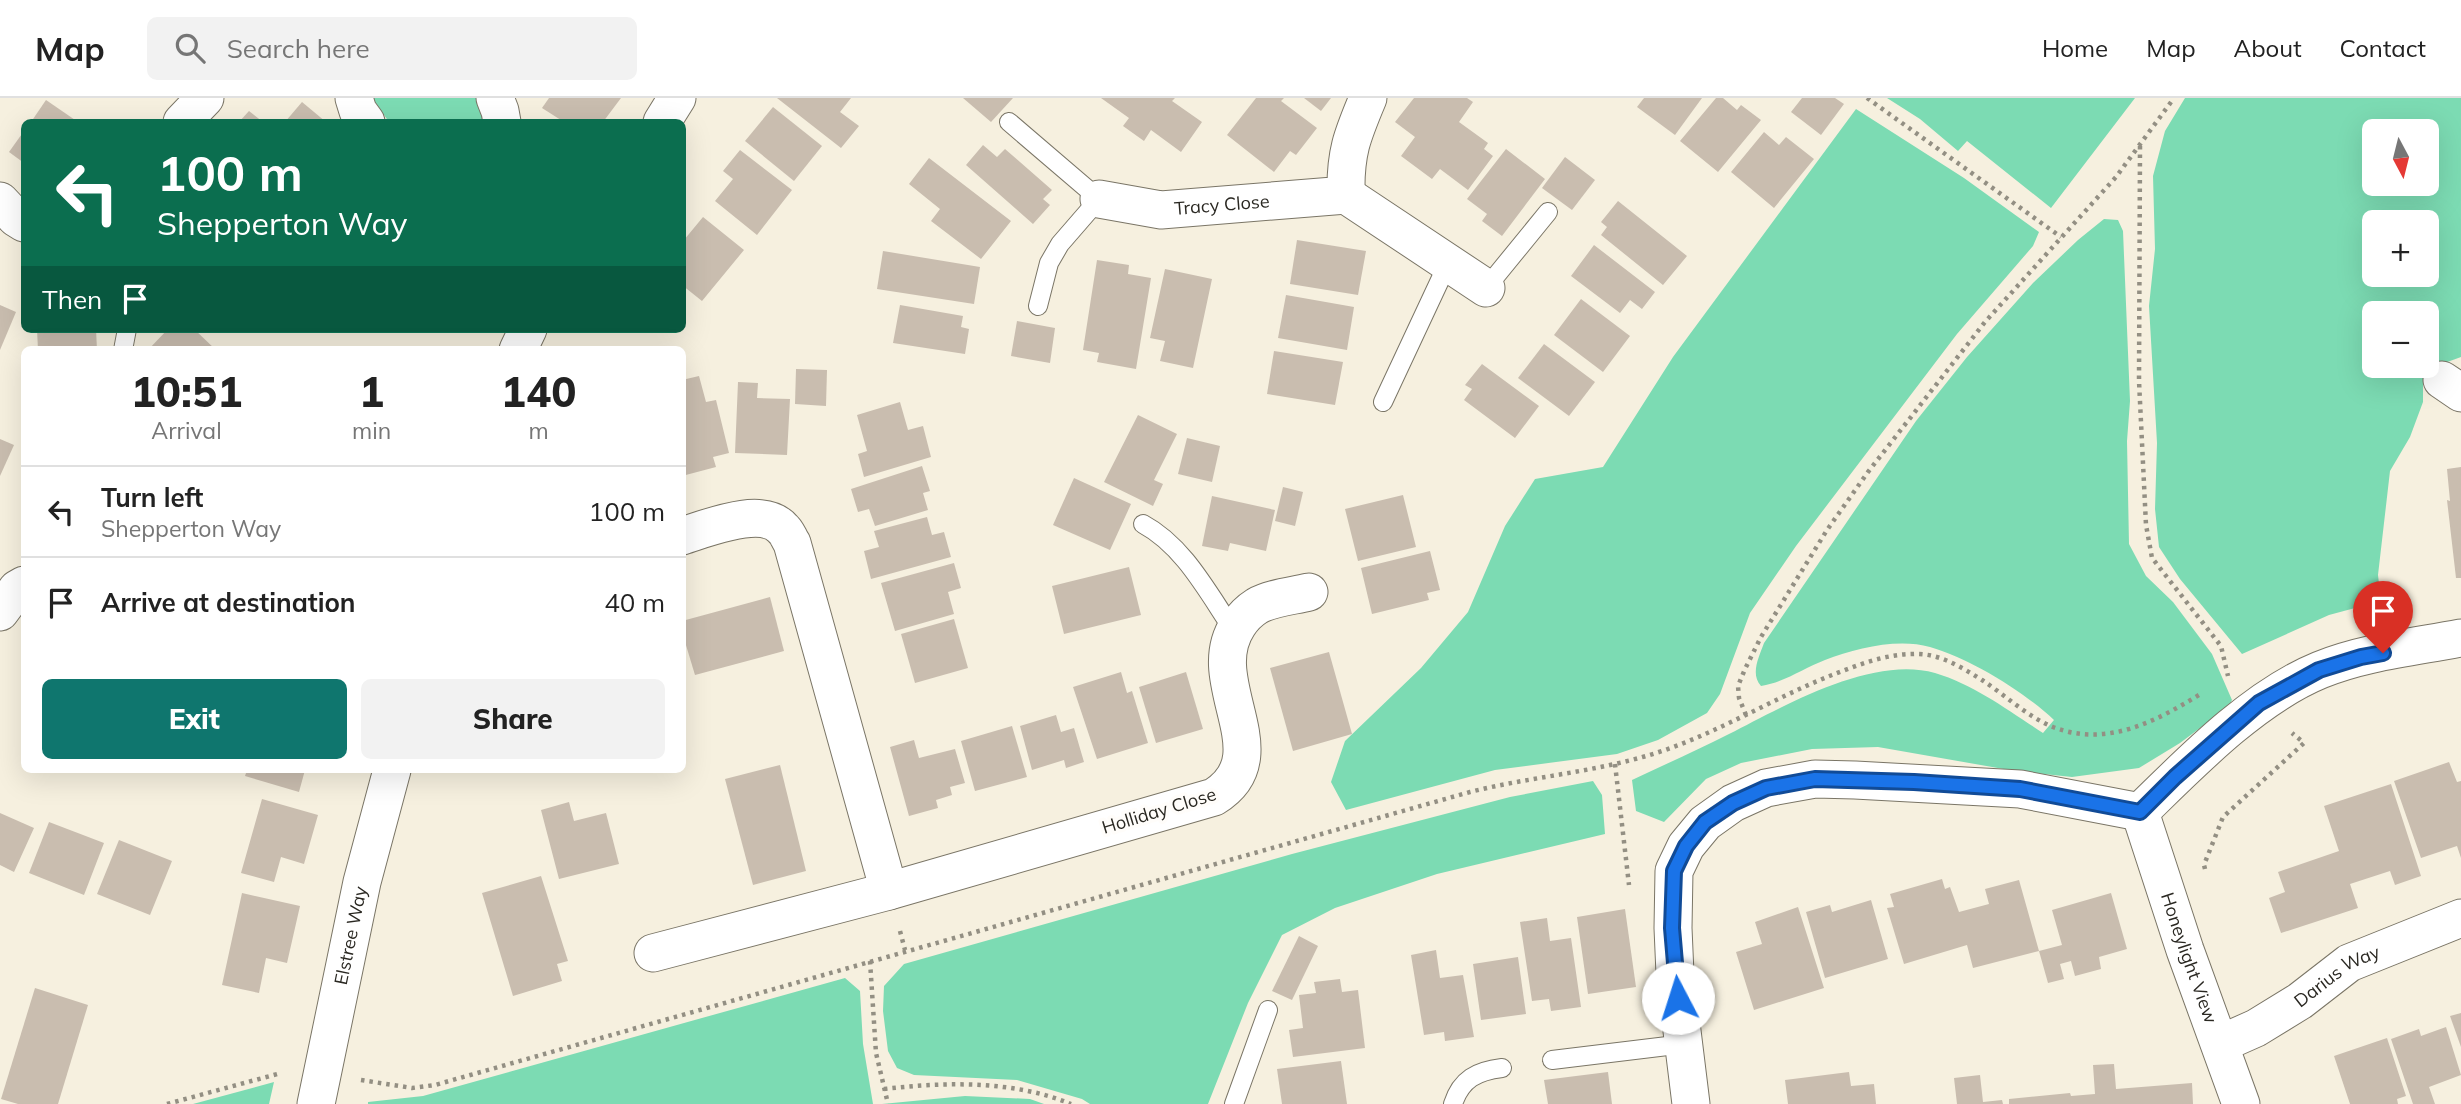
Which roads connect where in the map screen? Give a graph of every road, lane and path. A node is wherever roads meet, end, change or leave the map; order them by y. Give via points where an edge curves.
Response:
1 (205, 98) edge
2 (354, 98) edge
3 (495, 98) edge
4 (677, 98) edge
5 (1368, 98) edge
6 (1867, 98) edge
7 (2174, 98) edge
8 (185, 119) edge
9 (364, 119) edge
10 (501, 119) edge
11 (664, 119) edge
12 (1009, 122) dead end
13 (2140, 146) junction
14 (1346, 195) junction
15 (1099, 199) junction
16 (0, 201) edge
17 (1548, 212) dead end
18 (21, 221) edge
19 (2061, 237) junction
20 (1448, 263) junction
21 (1486, 288) joint
22 (1038, 306) dead end
23 (1383, 402) dead end
24 (1143, 524) dead end
25 (686, 535) edge
26 (21, 588) edge
27 (1308, 592) dead end
28 (0, 612) edge
29 (1234, 631) junction
30 (2461, 638) edge
31 (2239, 671) dead end
32 (2204, 692) dead end
33 (2259, 703) junction
34 (1746, 715) junction
35 (390, 773) edge
36 (2140, 812) junction
37 (2208, 878) dead end
38 (889, 891) junction
39 (2461, 918) edge
40 (653, 953) dead end
41 (870, 961) junction
42 (1268, 1010) dead end
43 (1684, 1044) junction
44 (2220, 1044) junction
45 (1552, 1060) dead end
46 (1502, 1068) dead end
47 (319, 1088) edge
48 (884, 1089) junction
49 (167, 1104) edge
50 (888, 1104) edge
51 (1071, 1104) edge
52 (1234, 1104) edge
53 (1453, 1104) edge
54 (1691, 1104) edge
55 (2241, 1104) edge

1 - 8 street
2 - 9 street
3 - 10 street
4 - 11 street
5 - 14 street via 1349,144
6 - 19 path
7 - 13 path
12 - 15 lane
13 - 19 path
13 - 31 path via 2138,381 2152,558 2221,646 2228,678
14 - 15 street, Tracy Close via 1161,210
14 - 20 street
15 - 22 lane via 1049,263
16 - 18 street
17 - 21 lane
19 - 34 path via 1984,322 1827,530 1745,669 1738,686
20 - 21 street
20 - 23 lane
24 - 29 lane via 1182,556
25 - 38 street via 767,517 783,528 792,543
26 - 28 street
27 - 29 street via 1258,605
29 - 38 street, Holliday Close via 1226,660 1243,744 1235,777 1226,789 1214,797
30 - 33 street via 2319,670
32 - 34 path via 2144,726 2099,734 2073,732 2038,719 1961,667 1931,655 1908,654 1847,669
33 - 36 street
33 - 37 path via 2304,743 2223,817 2204,865
34 - 41 path via 1690,741 1625,762 1470,792
35 - 47 street, Elstree Way
36 - 43 street via 2020,789 1815,779 1766,788 1733,803 1705,822 1674,871 1672,928
36 - 44 street, Honeylight View
38 - 40 street, Holliday Close
39 - 44 street, Darius Way via 2349,963 2300,1002
41 - 47 path via 435,1085
41 - 48 path via 876,1053
42 - 52 lane
43 - 45 lane
43 - 54 street
44 - 55 street, Honeylight View
46 - 53 lane via 1469,1078
47 - 49 path via 296,1069
48 - 50 path
48 - 51 path via 976,1085 1022,1090

